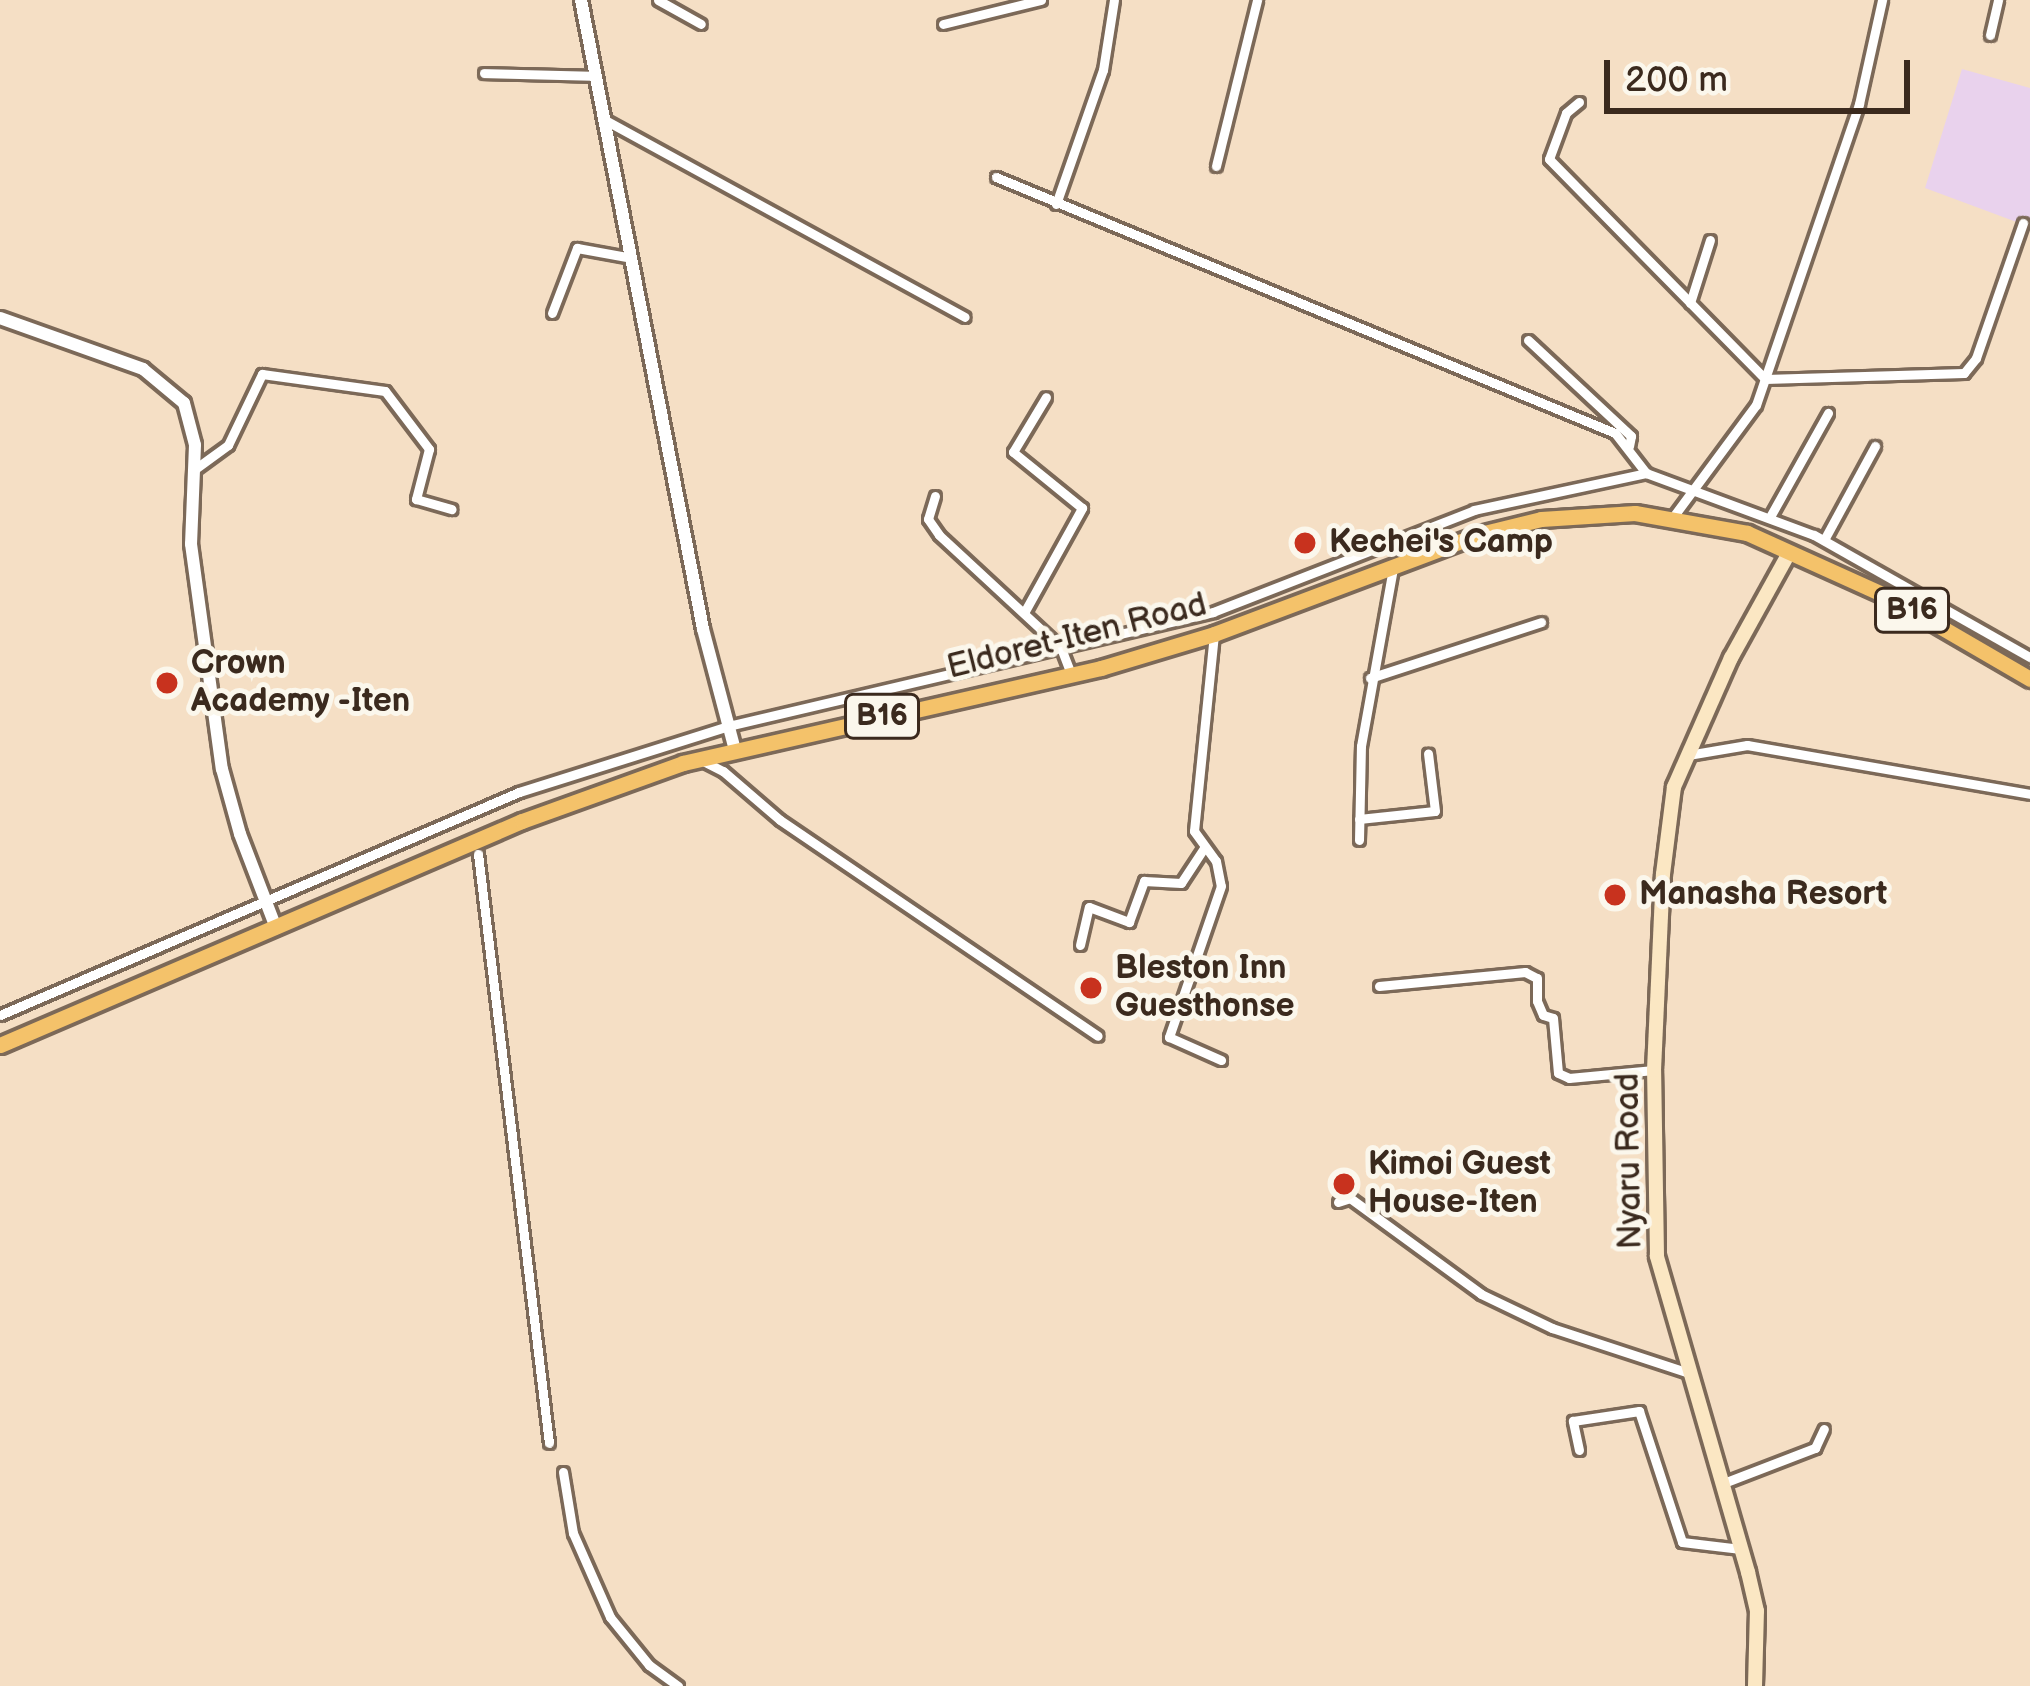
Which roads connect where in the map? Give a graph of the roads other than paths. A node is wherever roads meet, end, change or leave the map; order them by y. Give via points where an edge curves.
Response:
1 (581, 0) edge
2 (658, 0) edge
3 (1041, 0) edge
4 (1114, 0) edge
5 (1257, 0) edge
6 (1882, 0) edge
7 (1998, 0) edge
8 (701, 24) dead end
9 (943, 24) dead end
10 (1990, 35) dead end
11 (484, 74) dead end
12 (596, 76) junction
13 (1579, 102) dead end
14 (605, 120) junction
15 (1216, 166) dead end
16 (996, 178) dead end
17 (1056, 204) junction
18 (2023, 224) dead end
19 (1710, 240) dead end
20 (632, 258) junction
21 (1690, 303) junction
22 (552, 313) dead end
23 (965, 317) dead end
24 (0, 318) edge
25 (1528, 340) dead end
26 (1765, 380) junction
27 (1046, 397) dead end
28 (1828, 413) dead end
29 (1629, 446) junction
30 (1875, 446) dead end
31 (195, 469) junction
32 (1646, 473) junction
33 (1693, 490) junction
34 (934, 496) dead end
35 (452, 509) dead end
36 (1771, 515) junction
37 (1672, 517) junction
38 (1824, 540) junction
39 (1789, 553) junction
40 (1393, 568) junction
41 (1025, 611) junction
42 (1540, 622) dead end
43 (1214, 634) junction
44 (1061, 648) junction
45 (2030, 657) edge
46 (1071, 674) junction
47 (1370, 678) junction
48 (2030, 679) edge
49 (732, 725) junction
50 (735, 750) junction
51 (1428, 753) dead end
52 (698, 758) junction
53 (1686, 761) junction
54 (2030, 794) edge
55 (1359, 819) junction
56 (1359, 840) dead end
57 (1204, 848) junction
58 (478, 854) dead end
59 (269, 901) junction
60 (276, 928) junction
61 (1080, 945) dead end
62 (1379, 986) dead end
63 (0, 1015) edge
64 (1098, 1036) dead end
65 (0, 1045) edge
66 (1221, 1060) dead end
67 (1654, 1070) junction
68 (1338, 1202) dead end
69 (1686, 1372) junction
70 (1825, 1429) dead end
71 (549, 1443) dead end
72 (1579, 1450) dead end
73 (563, 1472) dead end
74 (1721, 1484) junction
75 (1741, 1549) junction
76 (678, 1686) edge
77 (1755, 1686) edge

1 - 12 street
2 - 8 street
3 - 9 street
4 - 17 street via 1103,70
5 - 15 street
6 - 26 street via 1859,104
7 - 10 street
11 - 12 street
12 - 14 street
13 - 21 street via 1566,113 1550,159
14 - 20 street
14 - 23 street
16 - 17 street
17 - 29 street via 1615,433
18 - 26 street via 1964,374
19 - 21 street
20 - 22 street via 577,248
20 - 49 street via 703,628
21 - 26 street
24 - 31 street via 158,377 193,424
25 - 29 street via 1630,436
26 - 33 street via 1744,425
27 - 41 street via 1013,452 1082,508
28 - 36 street
29 - 32 street
30 - 38 street
31 - 35 street via 228,446 262,374 386,391 429,448 416,499
31 - 59 street via 190,544 212,709 240,834
32 - 33 street
32 - 44 street via 1474,510 1213,612
33 - 36 street
33 - 37 street
34 - 41 street via 928,519 939,535
36 - 38 street
37 - 39 main road, Eldoret-Iten Road / B16 via 1747,533
37 - 40 main road, Eldoret-Iten Road / B16 via 1541,519
38 - 45 street
39 - 48 main road, Eldoret-Iten Road / B16 via 1891,598
39 - 53 main road, Nyaru Road
40 - 43 main road, Eldoret-Iten Road / B16
40 - 47 street
41 - 44 street
42 - 47 street
43 - 46 main road, Eldoret-Iten Road / B16
43 - 57 street via 1193,796 1194,831
44 - 46 street
44 - 49 street
46 - 50 main road, Eldoret-Iten Road / B16
47 - 55 street
49 - 50 street
49 - 59 street via 519,792
50 - 52 main road, Eldoret-Iten Road / B16
51 - 55 street via 1435,811
52 - 60 main road, Eldoret-Iten Road / B16 via 522,820
52 - 64 street
53 - 54 street via 1747,745
53 - 67 main road, Nyaru Road via 1666,835
55 - 56 street
57 - 61 street via 1181,883 1144,881 1129,922 1090,907
57 - 66 street via 1221,886 1168,1037
58 - 71 street
59 - 60 street
59 - 63 street
60 - 65 main road, Eldoret-Iten Road / B16
62 - 67 street via 1525,971 1537,978 1543,1015 1553,1018 1558,1073
67 - 69 main road, Nyaru Road via 1657,1256
68 - 69 street via 1350,1198 1499,1303
69 - 74 main road, Nyaru Road
70 - 74 street via 1814,1448
72 - 75 street via 1573,1421 1640,1411 1682,1542
73 - 76 street via 573,1533 610,1617
74 - 75 main road, Nyaru Road
75 - 77 main road, Nyaru Road via 1757,1612

